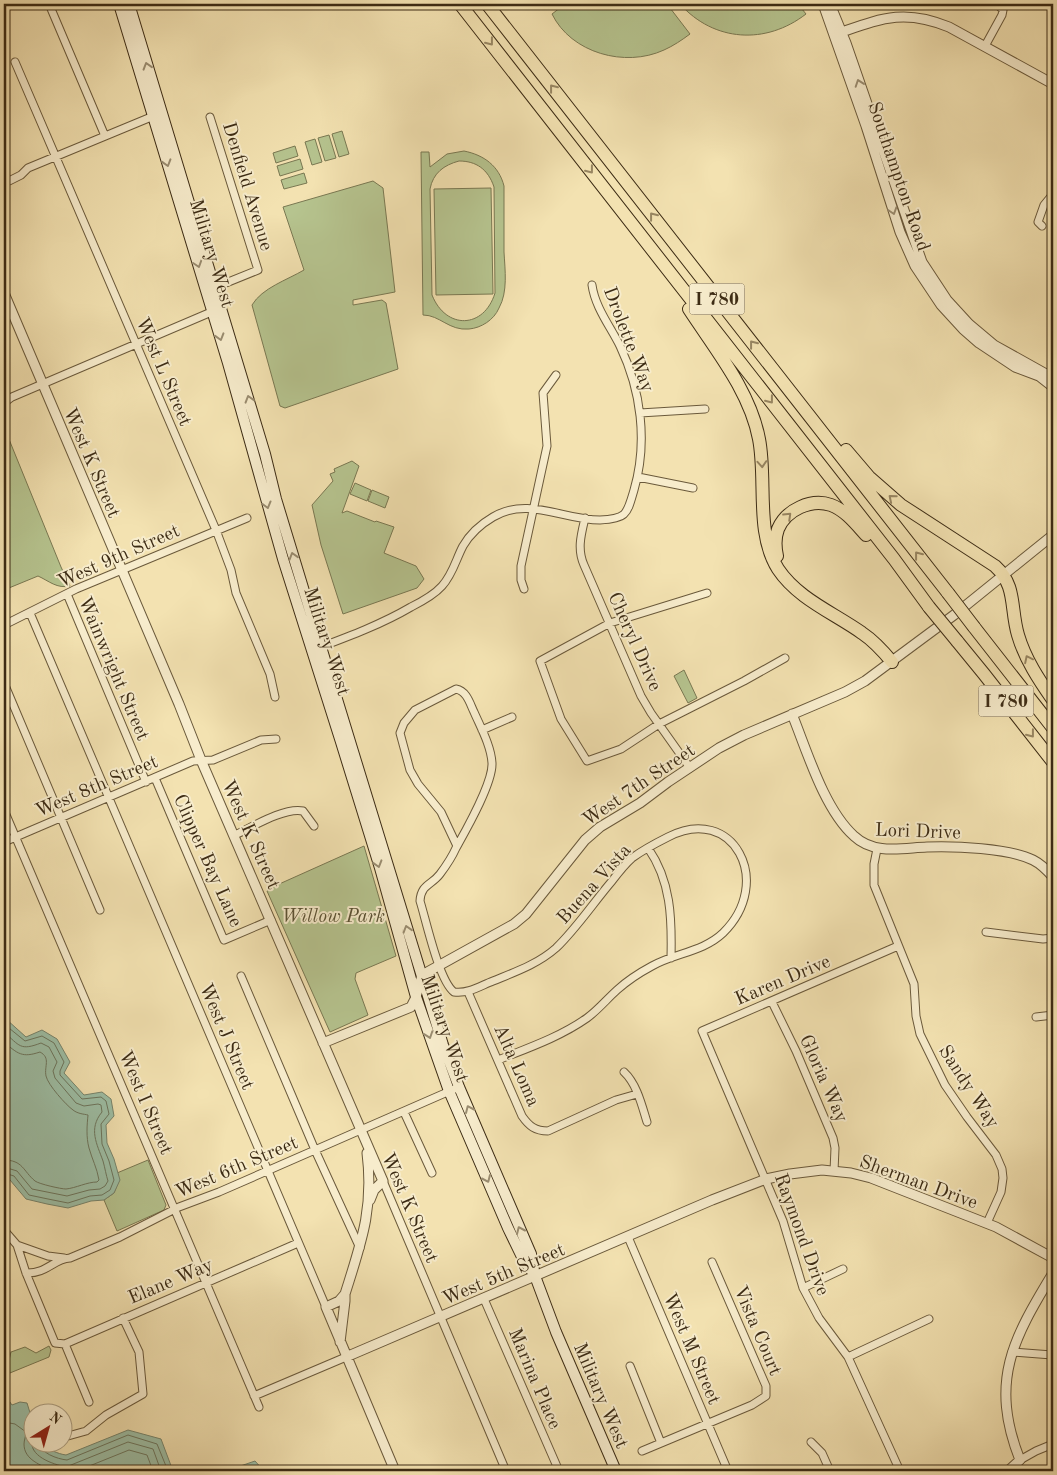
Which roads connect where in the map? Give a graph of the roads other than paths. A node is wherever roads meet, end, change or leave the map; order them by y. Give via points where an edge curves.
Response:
1 (48, 4) edge
2 (119, 4) edge
3 (129, 4) edge
4 (460, 4) edge
5 (487, 4) edge
6 (823, 4) edge
7 (830, 4) edge
8 (997, 4) edge
9 (837, 34) junction
10 (985, 46) junction
11 (15, 62) dead end
12 (1053, 84) edge
13 (157, 114) junction
14 (210, 117) dead end
15 (105, 136) junction
16 (56, 156) junction
17 (9, 181) dead end
18 (1053, 194) edge
19 (1042, 226) dead end
20 (654, 252) junction
21 (592, 285) dead end
22 (210, 289) junction
23 (4, 293) edge
24 (217, 310) junction
25 (136, 344) junction
26 (774, 372) junction
27 (556, 375) dead end
28 (1053, 381) edge
29 (42, 384) junction
30 (1053, 387) edge
31 (4, 404) edge
32 (705, 409) dead end
33 (640, 413) junction
34 (638, 477) junction
35 (693, 488) dead end
36 (532, 508) junction
37 (247, 518) dead end
38 (585, 518) junction
39 (216, 530) junction
40 (1053, 535) edge
41 (122, 570) junction
42 (901, 570) junction
43 (1004, 574) junction
44 (785, 577) junction
45 (524, 588) dead end
46 (67, 594) junction
47 (707, 594) dead end
48 (30, 613) junction
49 (610, 623) junction
50 (4, 625) edge
51 (317, 649) junction
52 (785, 658) dead end
53 (892, 662) junction
54 (4, 683) edge
55 (275, 697) dead end
56 (1053, 700) edge
57 (792, 714) junction
58 (512, 717) dead end
59 (659, 724) junction
60 (1053, 728) edge
61 (482, 730) junction
62 (276, 739) dead end
63 (201, 760) junction
64 (1053, 762) edge
65 (690, 768) junction
66 (155, 778) junction
67 (146, 782) junction
68 (108, 797) junction
69 (4, 810) edge
70 (61, 816) junction
71 (314, 826) dead end
72 (235, 835) junction
73 (15, 837) junction
74 (4, 842) edge
75 (457, 846) junction
76 (648, 848) junction
77 (877, 849) junction
78 (1053, 877) edge
79 (100, 910) dead end
80 (271, 920) junction
81 (986, 932) dead end
82 (1053, 938) edge
83 (898, 946) junction
84 (671, 958) junction
85 (439, 965) junction
86 (422, 975) junction
87 (241, 976) dead end
88 (468, 992) junction
89 (416, 997) junction
90 (772, 1002) junction
91 (1053, 1015) edge
92 (1036, 1017) dead end
93 (323, 1043) junction
94 (713, 1056) joint
95 (498, 1060) junction
96 (624, 1072) dead end
97 (454, 1089) junction
98 (637, 1094) junction
99 (404, 1112) junction
100 (646, 1122) dead end
101 (360, 1130) junction
102 (366, 1144) junction
103 (315, 1150) junction
104 (268, 1171) junction
105 (834, 1171) junction
106 (432, 1173) dead end
107 (766, 1179) junction
108 (383, 1181) junction
109 (388, 1194) junction
110 (370, 1200) junction
111 (174, 1210) junction
112 (987, 1223) junction
113 (4, 1230) edge
114 (628, 1237) junction
115 (298, 1243) junction
116 (17, 1245) junction
117 (360, 1248) junction
118 (64, 1258) junction
119 (1053, 1258) edge
120 (712, 1262) dead end
121 (843, 1269) dead end
122 (26, 1273) junction
123 (1053, 1273) edge
124 (535, 1276) junction
125 (205, 1283) junction
126 (803, 1288) junction
127 (345, 1294) junction
128 (484, 1299) junction
129 (326, 1307) junction
130 (440, 1317) junction
131 (123, 1318) junction
132 (929, 1320) dead end
133 (340, 1342) junction
134 (65, 1344) junction
135 (1012, 1352) junction
136 (1052, 1355) edge
137 (346, 1357) junction
138 (848, 1357) junction
139 (630, 1366) dead end
140 (254, 1396) junction
141 (89, 1402) dead end
142 (259, 1407) dead end
143 (708, 1424) junction
144 (72, 1435) edge
145 (811, 1442) dead end
146 (661, 1443) junction
147 (1053, 1444) edge
148 (642, 1450) dead end
149 (1020, 1460) junction
150 (395, 1471) edge
151 (506, 1471) edge
152 (559, 1471) edge
153 (616, 1471) edge
154 (728, 1471) edge
155 (830, 1471) edge
156 (900, 1471) edge
157 (1008, 1471) edge

1 - 15 street
2 - 13 main road, Military West
13 -> 3 main road, Military West
4 -> 20 highway, I 780
26 -> 5 highway, I 780
6 - 9 street, Southampton Road
7 - 9 street, Southampton Road
8 - 10 street via 1002,15
9 - 10 street via 880,19 916,17 949,27
28 -> 9 street, Southampton Road via 994,345 969,324 947,300 922,262 846,43
9 -> 30 street, Southampton Road via 900,232 915,266 941,305 978,343
10 - 12 street
11 - 16 street, West L Street
13 - 15 street
13 - 22 main road, Military West via 190,202
14 - 22 street, Denfield Avenue via 258,270
15 - 16 street
16 - 17 street via 28,168
16 - 25 street, West L Street
18 - 19 street via 1041,210 1038,222
20 -> 42 highway, I 780
20 -> 44 highway via 741,391 755,422 762,460 767,543 771,557
21 - 33 street, Drolette Way via 593,296 628,367
22 - 24 main road, Military West
23 - 29 street, West K Street
24 - 25 street
24 - 51 main road, Military West via 265,454
25 - 29 street
25 - 39 street, West L Street
43 -> 26 highway via 883,490
60 -> 26 highway, I 780, bridge
27 - 36 street via 543,393 547,446
29 - 31 street
29 - 41 street, West K Street
32 - 33 street
33 - 34 street, Drolette Way via 642,445
34 - 35 street
34 - 38 street, Drolette Way via 630,505 622,517
36 - 38 street, Drolette Way
36 - 45 street via 521,566
36 - 51 street, Drolette Way via 515,508 484,522 468,539 447,581 430,597
37 - 39 street, West 9th Street
38 - 49 street, Cheryl Drive via 580,552
39 - 41 street, West 9th Street
39 - 55 street, West L Street via 236,593 270,674
40 - 43 street
41 - 46 street, West 9th Street
41 - 63 street, West K Street
44 -> 42 highway via 777,556 778,529 793,511 820,503 841,510
42 -> 64 highway, I 780, bridge
43 - 53 street, West 7th Street
56 -> 43 highway via 1025,652
44 - 53 highway via 807,599 874,642
46 - 48 street, West 9th Street
46 - 67 street, Wainwright Street
47 - 49 street
48 - 50 street, West 9th Street
48 - 68 street, West J Street
49 - 59 street, Cheryl Drive via 641,696
49 - 59 street via 540,661 561,719 586,761 621,749
86 -> 51 main road, Military West
51 -> 89 main road, Military West
52 - 59 street
53 - 57 street, West 7th Street via 845,692
54 - 70 street
57 - 65 street, West 7th Street via 719,748
57 - 77 street, Lori Drive via 838,817 854,836
58 - 61 street
59 - 65 street, Cheryl Drive
61 - 75 street via 491,754 490,776
61 - 75 street via 466,696 456,689 415,710 400,732 410,770 441,812
62 - 63 street, West 8th Street via 261,740 212,760
63 - 66 street, West 8th Street
63 - 72 street, West K Street
65 - 85 street, West 7th Street via 585,840 526,914 514,924
66 - 67 street, West 8th Street
66 - 80 street, Clipper Bay Lane via 224,940
67 - 68 street, West 8th Street
68 - 70 street, West 8th Street
68 - 104 street, West J Street
69 - 73 street, West I Street
70 - 73 street, West 8th Street
70 - 79 street
71 - 72 street via 303,811 296,810
72 - 80 street, West K Street
73 - 74 street, West 8th Street
73 - 111 street, West I Street
75 - 85 street via 439,876 421,894 420,901
76 - 84 street via 668,894 672,922
76 - 84 street, Buena Vista via 683,830 703,829 732,844 739,851 747,871 744,900 723,933 705,946
76 - 88 street, Buena Vista via 625,866 550,953 523,969
77 - 78 street, Lori Drive via 960,848 1011,853 1034,860
77 - 83 street, Sandy Way via 874,885
80 - 93 street, West K Street
81 - 82 street
83 - 90 street, Karen Drive
83 - 112 street, Sandy Way via 914,984 916,1016 929,1054 945,1085 996,1154 1002,1169 1001,1192
84 - 95 street, Buena Vista via 625,983 578,1024
85 - 86 street, West 7th Street
85 - 88 street via 450,990
86 - 89 street
86 - 97 main road, Military West
87 - 103 street
88 - 95 street, Alta Loma
89 - 93 street via 411,1007
89 -> 97 main road, Military West
90 - 94 street, Karen Drive via 702,1031
90 - 105 street, Gloria Way via 833,1138
91 - 92 street
93 - 101 street, West K Street
94 - 107 street, Raymond Drive
95 - 98 street, Alta Loma via 522,1116 537,1130 548,1131 616,1100
96 - 98 street
97 - 99 street, West 6th Street
97 - 124 main road, Military West via 508,1228 522,1259
98 - 100 street
99 - 101 street, West 6th Street
99 - 106 street
101 - 102 street, West K Street
101 - 103 street, West 6th Street
102 - 108 street, West K Street
102 - 110 street
103 - 104 street, West 6th Street
103 - 117 street
104 - 111 street, West 6th Street
104 - 115 street, West J Street
105 - 107 street, Sherman Drive via 812,1171
105 - 112 street, Sherman Drive via 871,1178
107 - 114 street, West 5th Street
107 - 126 street, Raymond Drive via 783,1221
108 - 109 street, West K Street
108 - 110 street
109 - 110 street
109 - 130 street, West K Street
110 - 117 street
111 - 118 street, West 6th Street via 102,1245
111 - 125 street, West I Street
112 - 119 street, Sherman Drive
113 - 116 street
114 - 124 street, West 5th Street
114 - 143 street, West M Street
115 - 125 street, Elane Way
115 - 129 street, West J Street
116 - 118 street
116 - 122 street
117 - 127 street
118 - 122 street, West 6th Street via 40,1272
120 - 143 street, Vista Court via 766,1386 766,1396
121 - 126 street
122 - 134 street, Elane Way via 55,1343
123 - 135 street via 1024,1322
124 - 128 street, West 5th Street
124 - 153 main road, Military West
125 - 131 street, Elane Way
125 - 140 street, West I Street
126 - 138 street, Raymond Drive via 819,1318
127 - 129 street
127 - 133 street
128 - 130 street, West 5th Street
128 - 152 street, Marina Place
129 - 133 street, West J Street
130 - 137 street, West 5th Street
130 - 151 street, West K Street
131 - 134 street, Elane Way
131 - 144 street via 139,1352 142,1394 86,1431
132 - 138 street
133 - 137 street, West J Street
134 - 141 street
135 - 136 street
135 - 149 street via 1006,1380 1006,1411
137 - 140 street, West 5th Street
137 - 150 street, West J Street
138 - 156 street, Raymond Drive
139 - 146 street
140 - 142 street, West I Street
143 - 146 street
143 - 154 street, West M Street
145 - 155 street via 822,1453
146 - 148 street
147 - 149 street
149 - 157 street

